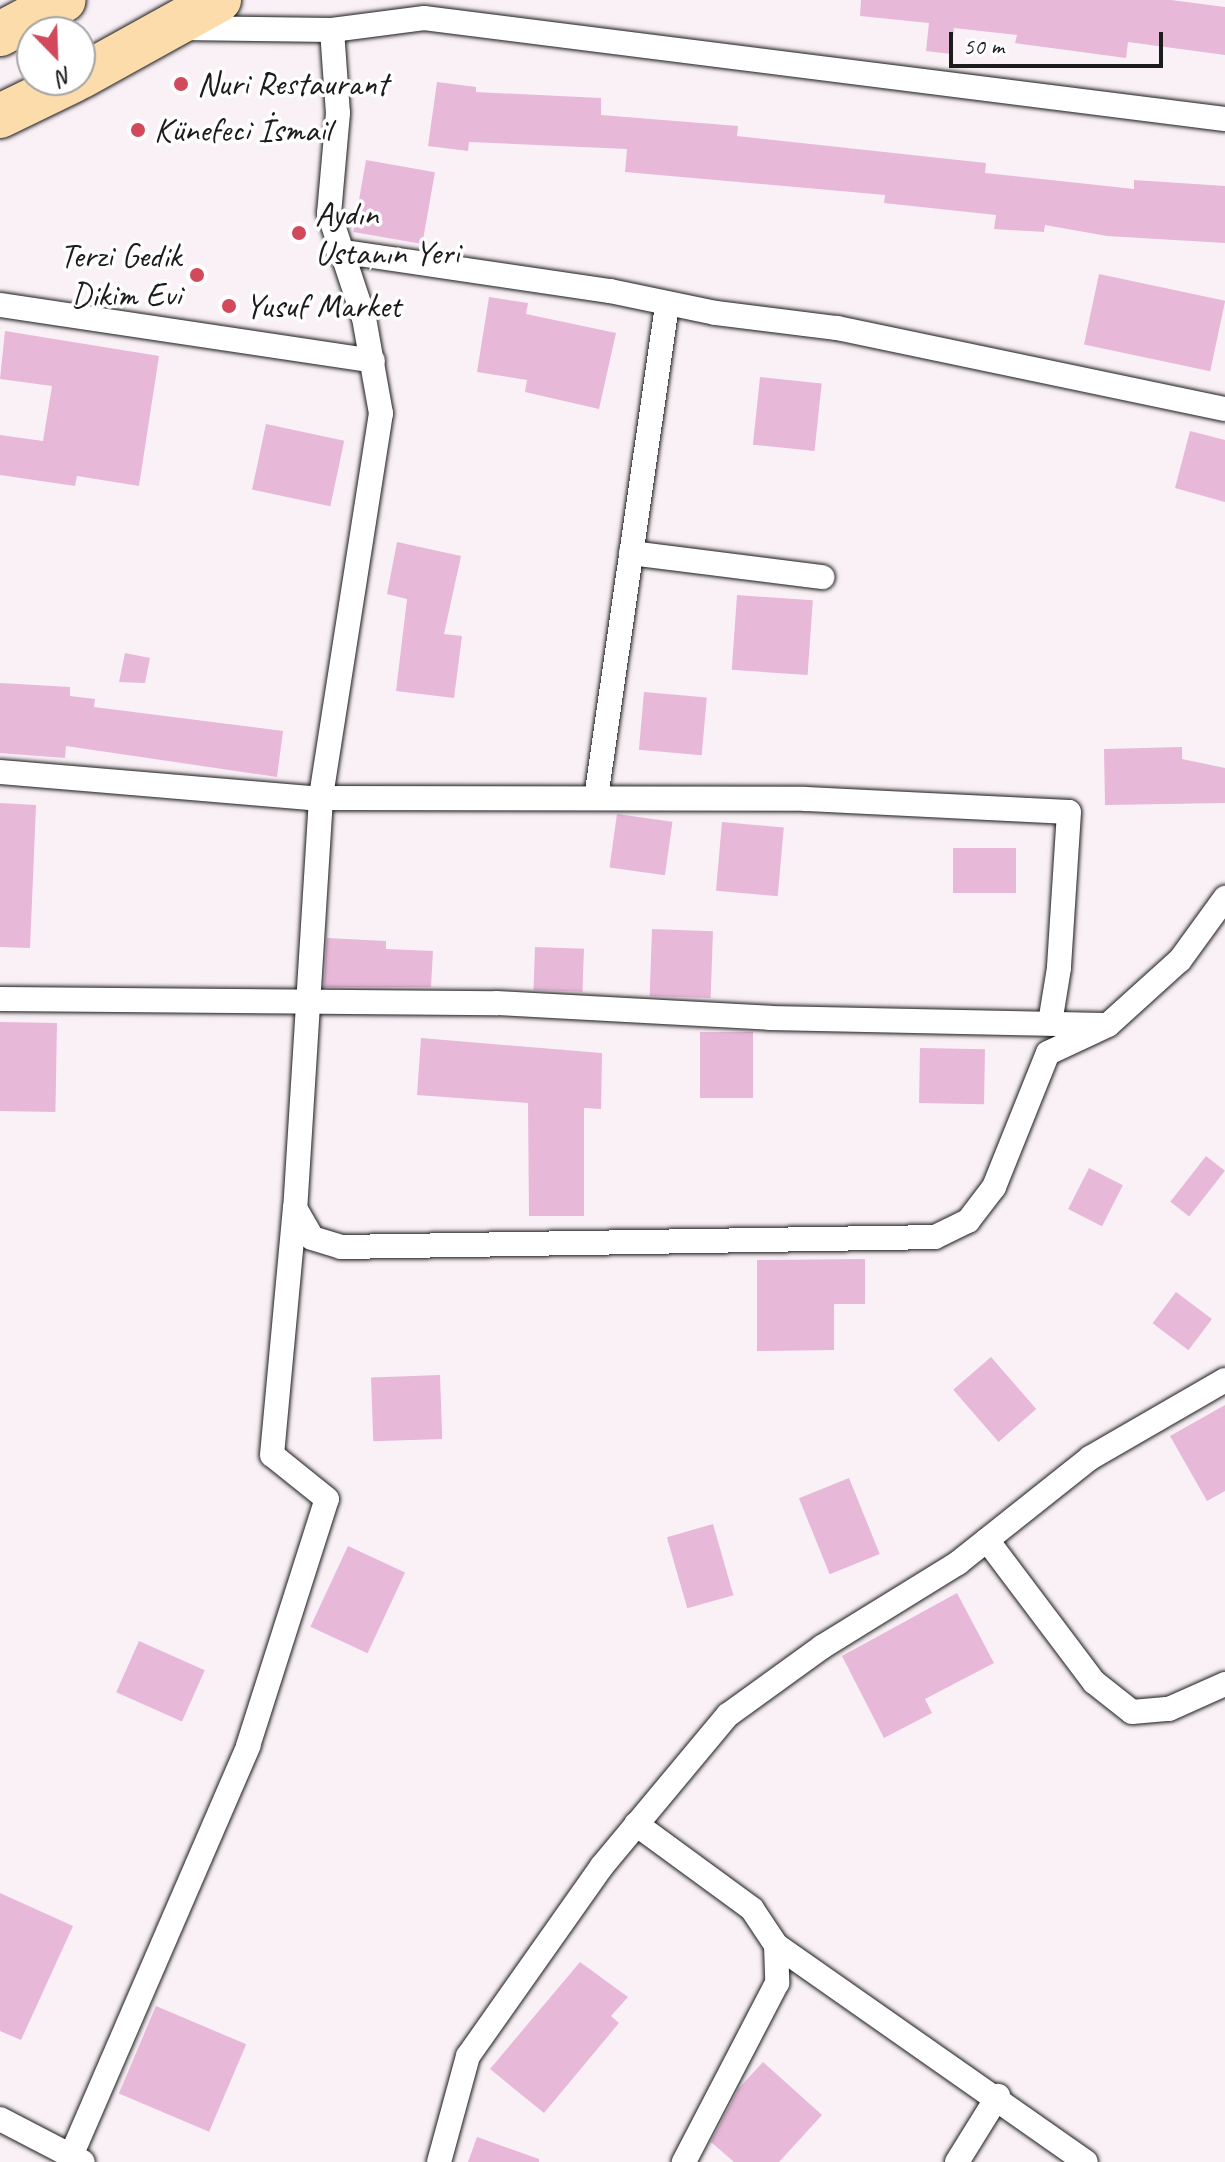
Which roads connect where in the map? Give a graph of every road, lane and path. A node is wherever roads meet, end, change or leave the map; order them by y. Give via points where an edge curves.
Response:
1 (64, 0) edge
2 (219, 0) edge
3 (405, 0) edge
4 (424, 18) junction
5 (170, 28) junction
6 (332, 30) junction
7 (0, 34) edge
8 (96, 68) edge
9 (41, 96) edge
10 (0, 116) edge
11 (1225, 119) edge
12 (338, 251) junction
13 (667, 304) junction
14 (0, 305) edge
15 (373, 361) junction
16 (1225, 409) edge
17 (631, 553) junction
18 (822, 577) dead end
19 (0, 772) edge
20 (321, 798) junction
21 (596, 798) junction
22 (1225, 898) edge
23 (0, 999) edge
24 (307, 1002) junction
25 (1050, 1023) junction
26 (1108, 1025) junction
27 (295, 1208) junction
28 (1225, 1380) edge
29 (987, 1540) junction
30 (1225, 1684) edge
31 (636, 1824) junction
32 (776, 1945) junction
33 (998, 2096) junction
34 (0, 2119) edge
35 (77, 2159) edge
36 (439, 2162) edge
37 (684, 2162) edge
38 (957, 2162) edge
39 (1086, 2162) edge

1 - 7 highway
2 - 5 highway
3 - 4 street
4 - 6 street
4 - 11 street
5 - 6 street
5 - 8 highway
6 - 12 street via 338,113 329,213
9 - 10 highway
12 - 13 street
12 - 15 street via 364,318
13 - 16 street via 837,328
13 - 17 street
14 - 15 street
15 - 20 street via 381,413
17 - 18 street
17 - 21 street
19 - 20 street
20 - 21 street
20 - 24 street
21 - 25 street via 805,799 1069,812 1059,968
22 - 26 street via 1180,960
23 - 24 street
24 - 25 street
24 - 27 street
25 - 26 street
26 - 27 street via 1048,1053 994,1187 968,1221 935,1237 341,1247 312,1238
27 - 35 street via 272,1455 327,1499 248,1746
28 - 29 street via 1090,1458
29 - 30 street via 1094,1682 1132,1712 1169,1709
29 - 31 street via 728,1715
31 - 32 street via 752,1909
31 - 36 street via 468,2056
32 - 33 street
32 - 37 street via 777,1983
33 - 38 street
33 - 39 street
34 - 35 street

